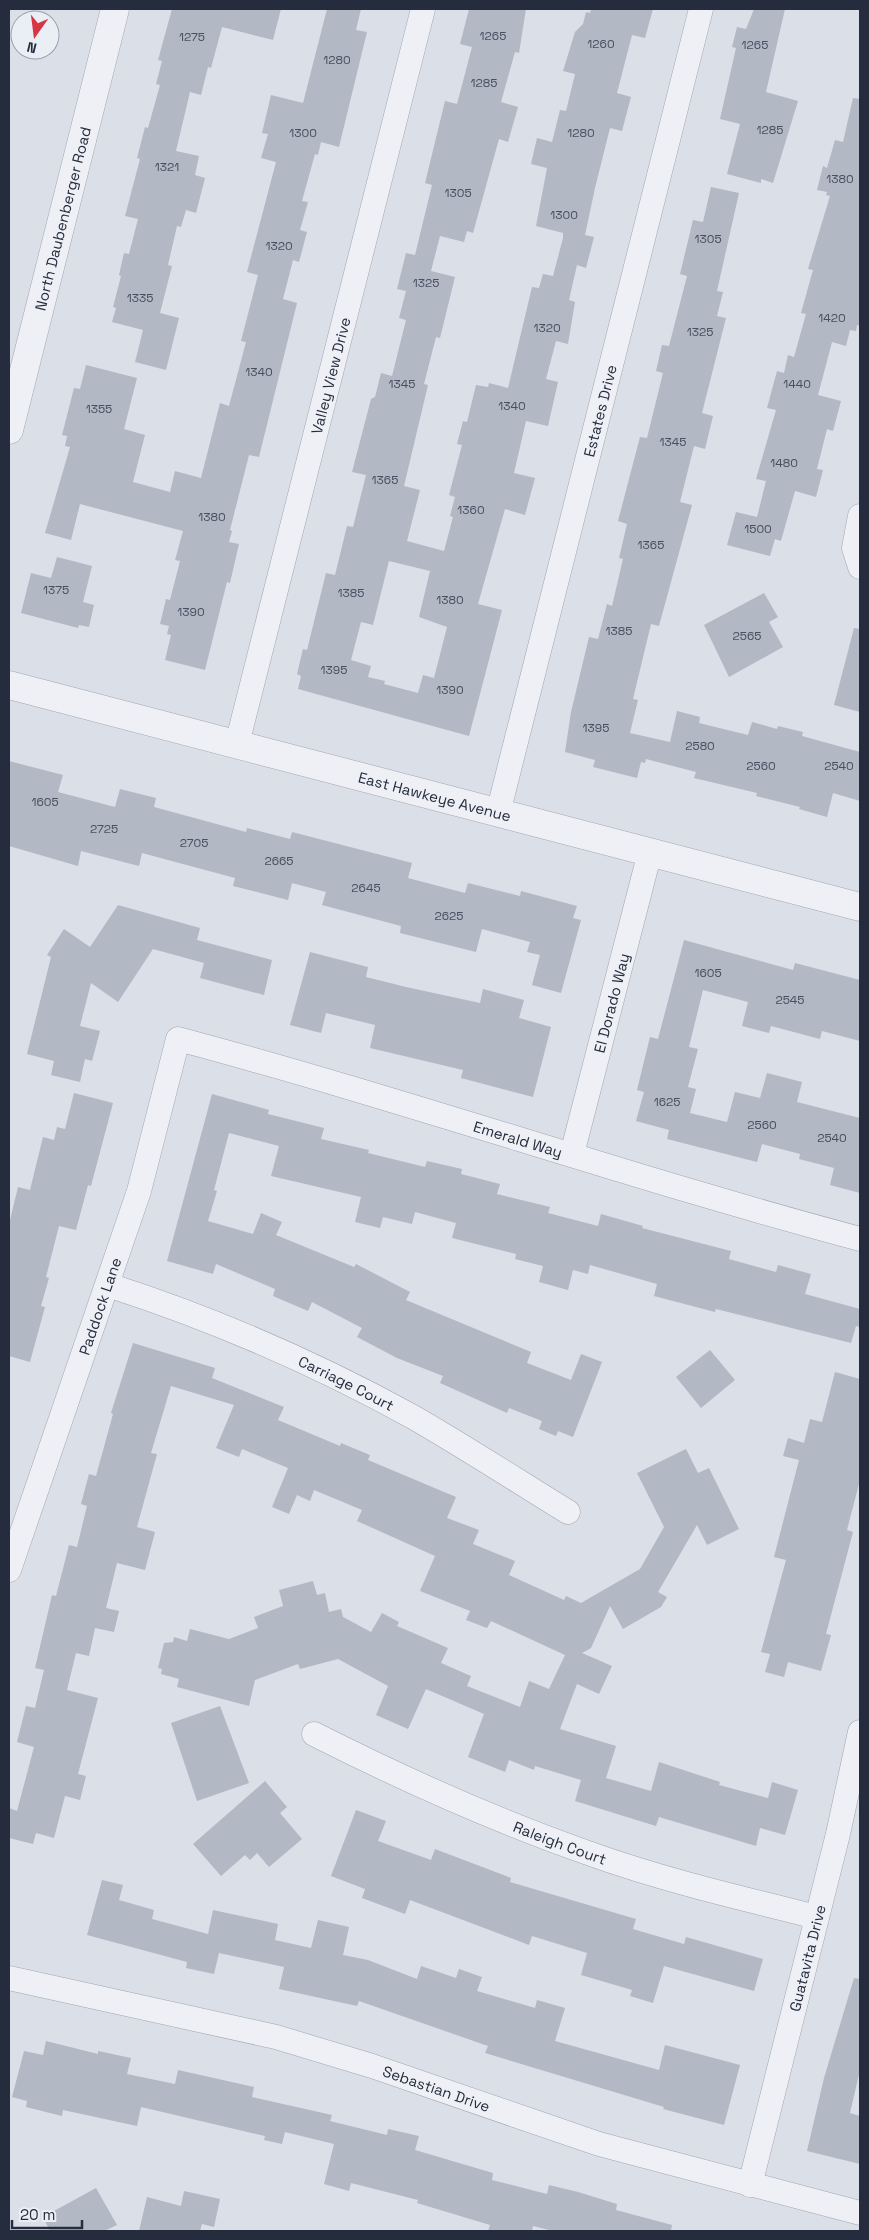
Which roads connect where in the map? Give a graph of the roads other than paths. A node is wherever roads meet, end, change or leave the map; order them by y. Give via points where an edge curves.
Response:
1 (115, 9) edge
2 (423, 9) edge
3 (701, 9) edge
4 (9, 430) edge
5 (860, 516) edge
6 (859, 566) edge
7 (9, 685) edge
8 (238, 744) junction
9 (498, 812) junction
10 (650, 852) junction
11 (860, 907) edge
12 (178, 1039) joint
13 (572, 1154) junction
14 (860, 1239) edge
15 (108, 1285) junction
16 (568, 1512) dead end
17 (9, 1570) edge
18 (860, 1732) edge
19 (314, 1734) dead end
20 (817, 1917) junction
21 (9, 1978) edge
22 (750, 2185) junction
23 (860, 2213) edge

1 - 4 street, North Daubenberger Road
2 - 8 street, Valley View Drive
3 - 9 street, Estates Drive
5 - 6 street via 854,548
7 - 8 street, East Hawkeye Avenue
8 - 9 street, East Hawkeye Avenue
9 - 10 street, East Hawkeye Avenue
10 - 11 street, East Hawkeye Avenue
10 - 13 street, El Dorado Way
12 - 13 street, Emerald Way
12 - 15 street, Paddock Lane via 139,1191
13 - 14 street, Emerald Way
15 - 16 street, Carriage Court via 216,1323 327,1373 414,1418
15 - 17 street, Paddock Lane
18 - 20 street, Guatavita Drive
19 - 20 street, Raleigh Court via 427,1789 557,1842 664,1878
20 - 22 street, Guatavita Drive
21 - 22 street, Sebastian Drive via 285,2040 372,2066 599,2144
22 - 23 street, Sebastian Drive

